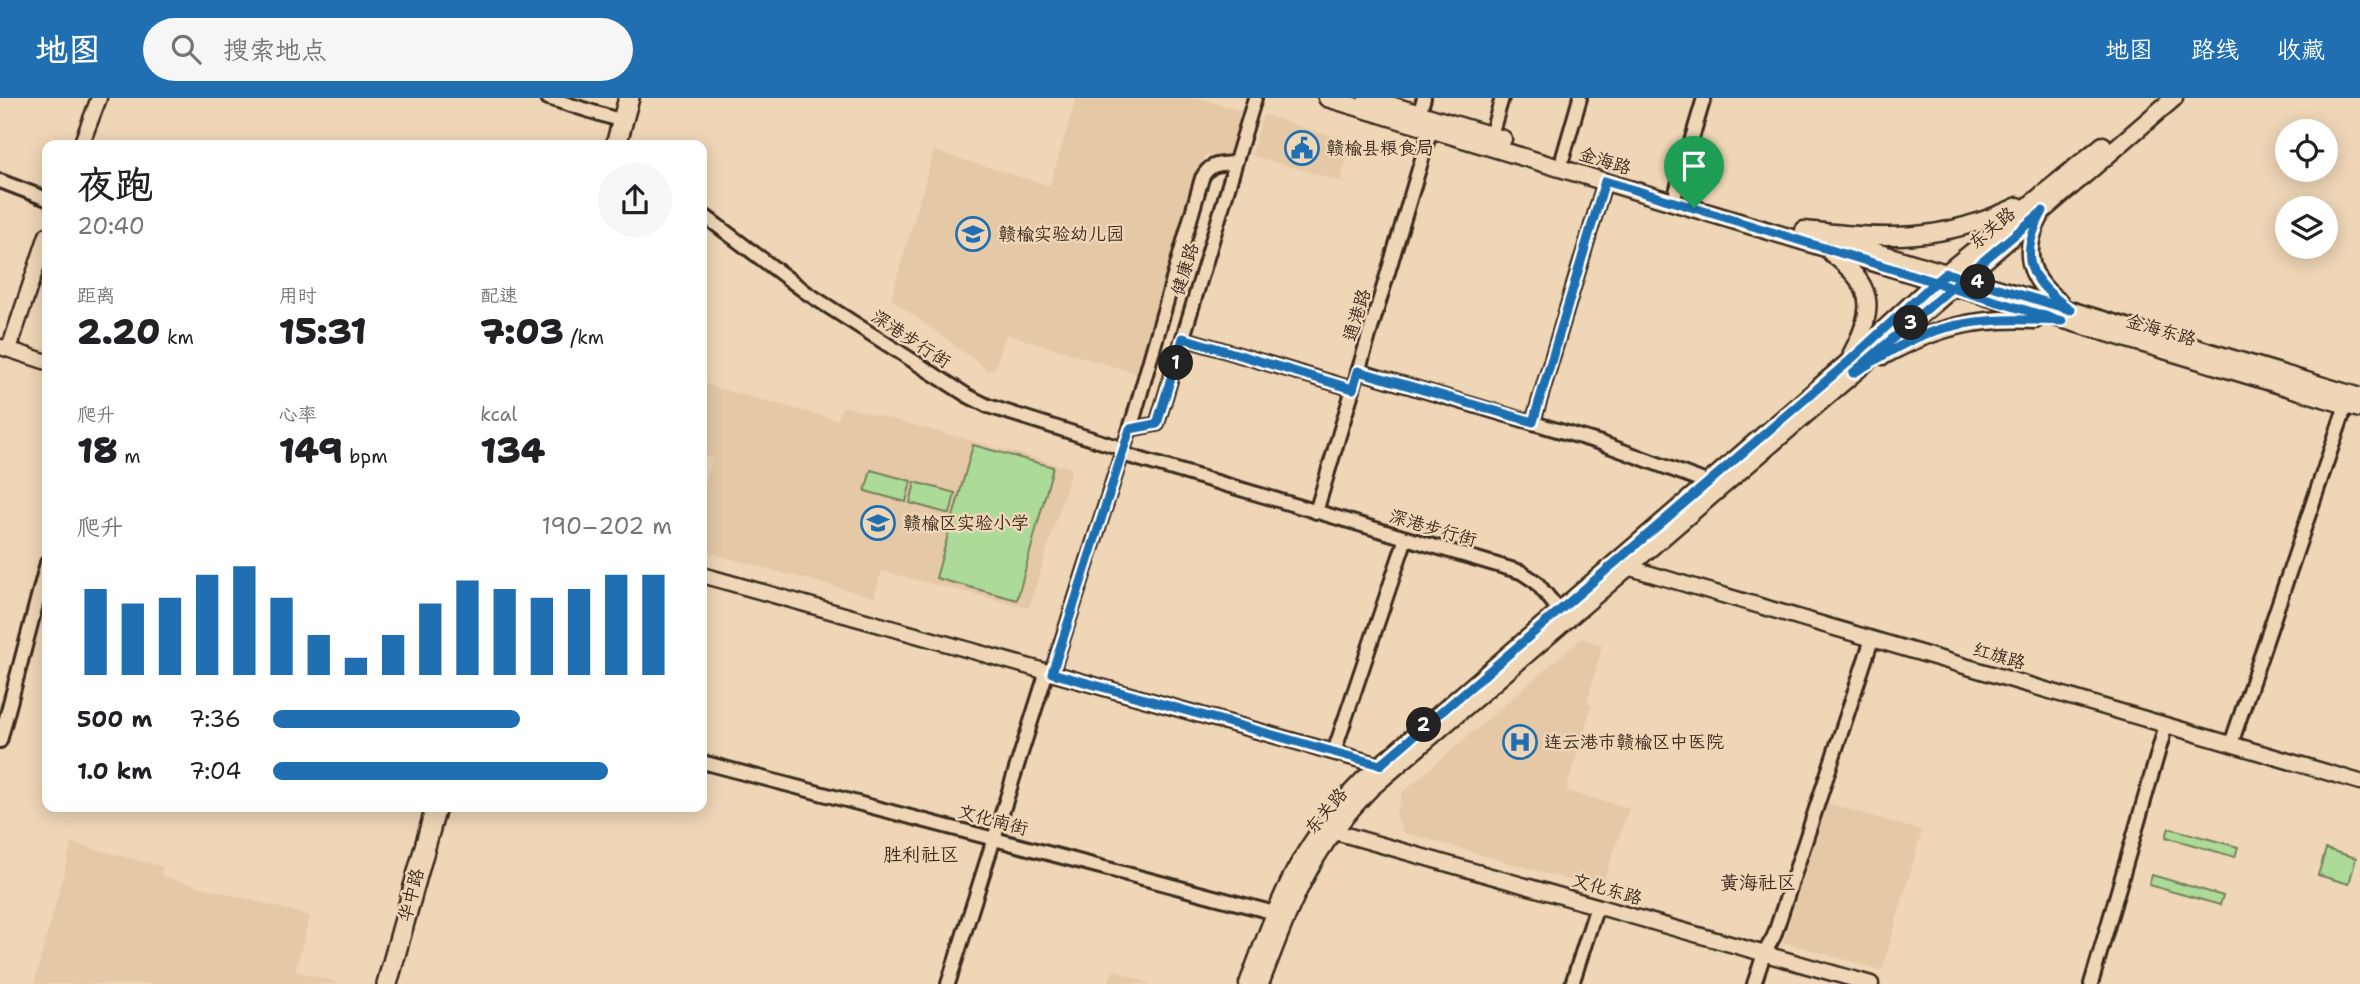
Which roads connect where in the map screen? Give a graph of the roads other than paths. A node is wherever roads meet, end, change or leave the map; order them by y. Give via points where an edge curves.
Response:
1 (99, 98) edge
2 (548, 98) edge
3 (629, 98) edge
4 (640, 98) edge
5 (1255, 98) edge
6 (1327, 98) edge
7 (1367, 98) edge
8 (1502, 98) edge
9 (1580, 98) edge
10 (1704, 98) edge
11 (2158, 98) edge
12 (2174, 98) edge
13 (1421, 106) edge
14 (622, 121) junction
15 (1431, 129) junction
16 (1491, 135) junction
17 (82, 140) edge
18 (617, 140) edge
19 (628, 140) edge
20 (1563, 157) junction
21 (1235, 163) junction
22 (0, 181) edge
23 (1605, 181) junction
24 (1676, 192) junction
25 (42, 197) edge
26 (2043, 203) junction
27 (707, 219) edge
28 (1804, 230) junction
29 (1824, 247) junction
30 (42, 248) edge
31 (1949, 280) junction
32 (2066, 315) junction
33 (1183, 338) junction
34 (5, 348) edge
35 (42, 360) edge
36 (1850, 368) junction
37 (1358, 371) junction
38 (1353, 389) junction
39 (2355, 404) edge
40 (1533, 422) junction
41 (1130, 429) junction
42 (1123, 452) junction
43 (1709, 483) junction
44 (1316, 512) junction
45 (1406, 538) junction
46 (1627, 567) junction
47 (707, 576) edge
48 (42, 582) edge
49 (1559, 610) junction
50 (1872, 639) junction
51 (1049, 672) junction
52 (2166, 725) junction
53 (0, 741) edge
54 (2231, 744) junction
55 (1334, 752) junction
56 (707, 763) edge
57 (1380, 765) junction
58 (2360, 782) edge
59 (435, 812) edge
60 (446, 812) edge
61 (1332, 831) junction
62 (995, 839) junction
63 (1597, 906) junction
64 (1275, 914) junction
65 (1764, 954) junction
66 (387, 984) edge
67 (399, 984) edge
68 (948, 984) edge
69 (1248, 984) edge
70 (1260, 984) edge
71 (1572, 984) edge
72 (1754, 984) edge
73 (1871, 984) edge
74 (2091, 984) edge

1 - 17 street
2 - 14 street
3 - 14 main road
4 - 19 main road
5 - 21 street, 健康路
6 - 15 main road, 金海路
7 - 13 main road, 金海路
8 - 16 street
9 - 20 street
10 - 24 street
11 - 26 main road, 东关路
12 - 26 main road, 东关路
13 - 16 main road, 金海路
14 - 18 main road
15 - 23 main road, 金海路
15 - 37 street, 通港路
16 - 20 main road, 金海路
20 - 24 main road, 金海路
21 - 33 street, 健康路
21 - 41 street via 1208,167 1202,178
22 - 25 street
23 - 29 main road, 金海路
23 - 40 street
24 - 28 main road, 金海路
26 - 28 main road via 1956,231 1915,237 1873,238
26 - 31 main road, 东关路
26 - 32 main road via 2028,249 2033,274
27 - 42 street, 深港步行街 via 807,293 968,396
28 - 31 main road, 金海路
29 - 31 main road, 金海路
29 - 36 main road via 1857,274 1866,295 1867,317
30 - 34 street
31 - 32 main road, 金海东路
31 - 36 main road, 东关路
32 - 36 main road via 1965,322 1924,334
32 - 39 main road, 金海东路
33 - 38 street
33 - 41 street, 健康路 via 1157,424
34 - 35 street
36 - 43 main road, 东关路
36 - 46 main road, 东关路
37 - 38 street, 通港路
37 - 40 street
38 - 44 street, 通港路
39 - 54 street
40 - 43 street
41 - 42 street
42 - 44 street, 深港步行街
42 - 51 street
43 - 49 main road, 东关路
44 - 45 street, 深港步行街
45 - 49 street, 深港步行街 via 1529,576
45 - 55 street
46 - 50 street, 红旗路
46 - 61 main road, 东关路 via 1401,761
47 - 51 street
48 - 53 street
49 - 57 main road, 东关路
50 - 52 street, 红旗路
50 - 65 street via 1774,936
51 - 55 street
51 - 62 street
52 - 54 street, 红旗路
52 - 74 street
54 - 58 street, 红旗路
55 - 57 street
56 - 62 street, 文化南街
57 - 64 main road, 东关路 via 1307,846
59 - 66 main road, 华中路
60 - 67 main road, 华中路
61 - 63 street, 文化东路
61 - 70 main road, 东关路 via 1300,883
62 - 64 street, 文化南街
62 - 68 street
63 - 65 street, 文化东路
63 - 71 street
64 - 69 main road, 东关路
65 - 72 street
65 - 73 street, 文化东路

